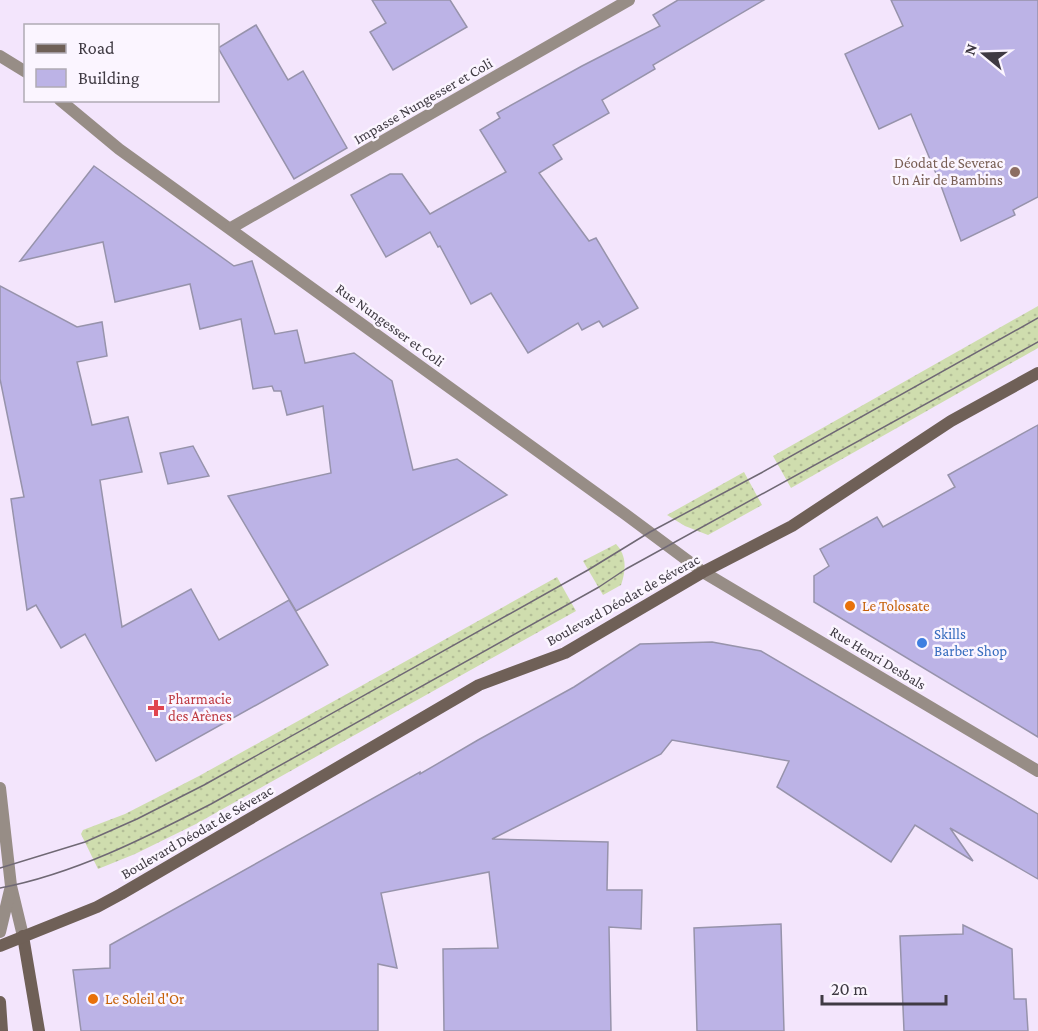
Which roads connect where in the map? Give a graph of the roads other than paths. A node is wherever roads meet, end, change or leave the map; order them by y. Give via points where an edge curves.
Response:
1 (629, 0) edge
2 (0, 56) edge
3 (24, 71) edge
4 (62, 102) edge
5 (231, 228) junction
6 (1038, 373) edge
7 (703, 572) junction
8 (1038, 771) edge
9 (0, 788) edge
10 (11, 886) junction
11 (0, 932) edge
12 (23, 936) junction
13 (0, 946) edge
14 (0, 1002) edge
15 (2, 1031) edge
16 (39, 1031) edge

1 - 5 street, Impasse Nungesser et Coli
2 - 3 street
4 - 5 street, Rue Nungesser et Coli via 119,149
5 - 7 street, Rue Nungesser et Coli
6 - 7 main road, Boulevard Déodat de Séverac via 951,421 792,526
7 - 8 street, Rue Henri Desbals
7 - 12 main road, Boulevard Déodat de Séverac via 565,653 479,685 115,897
9 - 10 street
10 - 11 street
10 - 12 street
12 - 13 main road, Boulevard Déodat de Séverac
12 - 16 main road
14 - 15 main road

